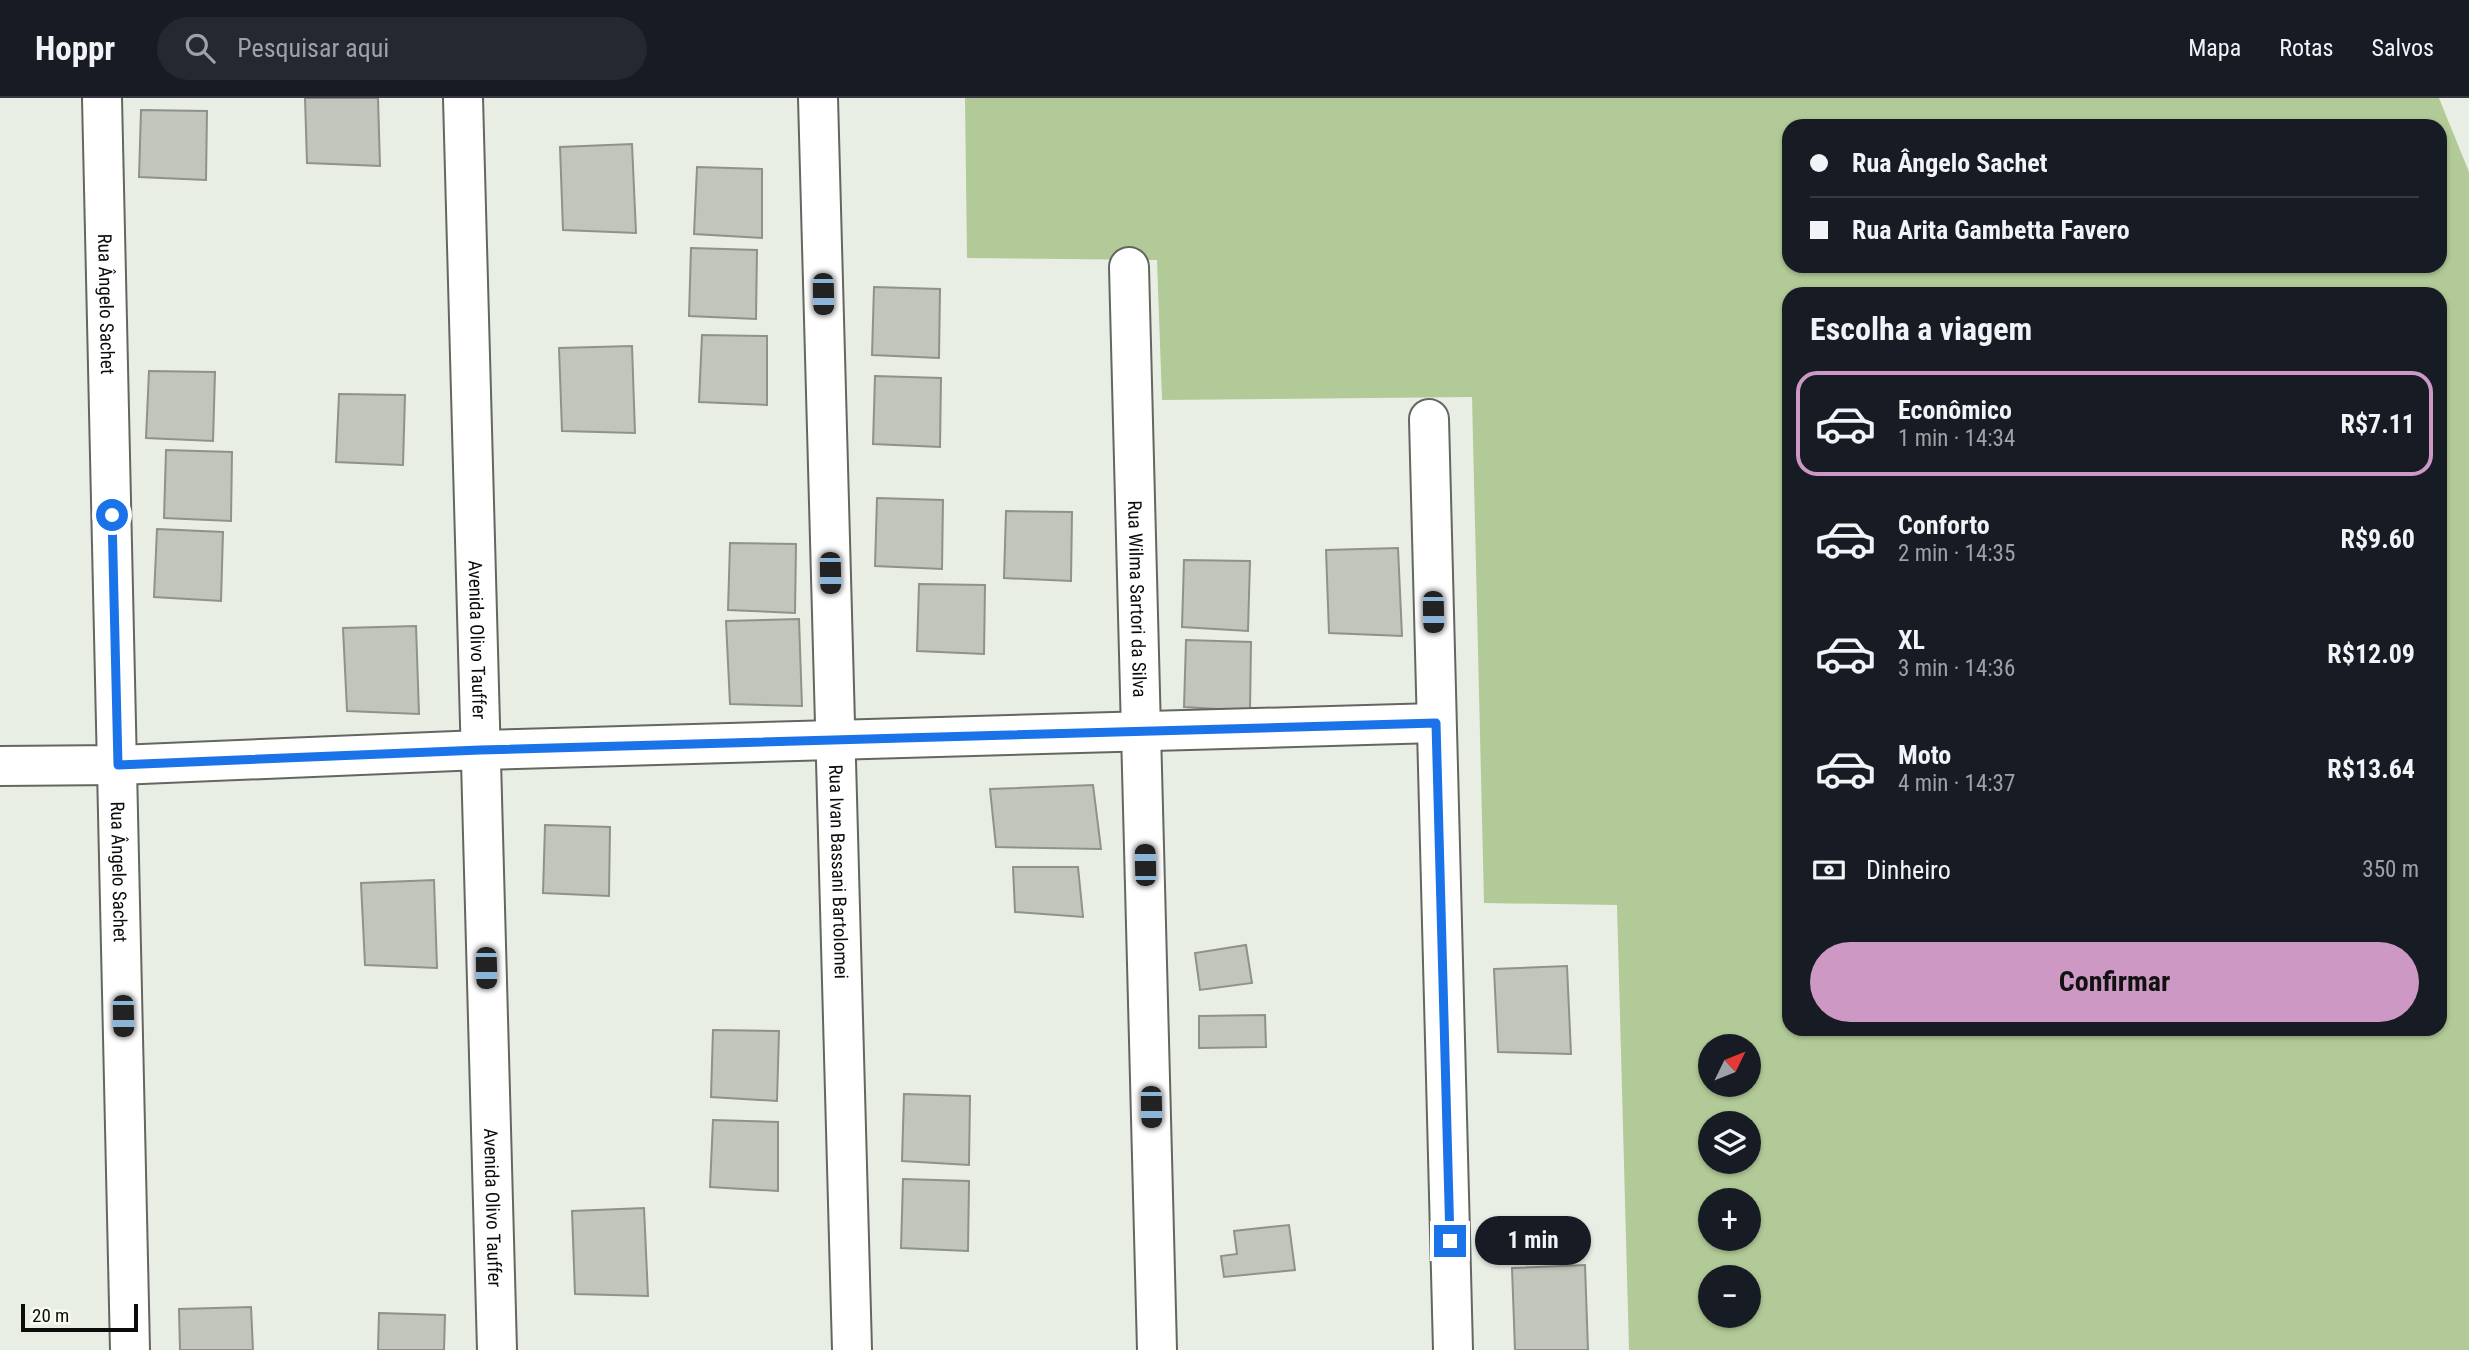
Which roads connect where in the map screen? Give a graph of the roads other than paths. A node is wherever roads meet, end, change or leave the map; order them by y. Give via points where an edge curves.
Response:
1 (102, 98) edge
2 (463, 98) edge
3 (818, 98) edge
4 (1129, 267) dead end
5 (1429, 419) dead end
6 (1436, 723) junction
7 (1141, 730) junction
8 (834, 741) junction
9 (480, 750) junction
10 (118, 765) junction
11 (0, 766) edge
12 (130, 1350) edge
13 (497, 1350) edge
14 (852, 1350) edge
15 (1157, 1350) edge
16 (1453, 1350) edge

1 - 10 street, Rua Ângelo Sachet
2 - 9 street, Avenida Olivo Tauffer
3 - 8 street, Rua Ivan Bassani Bartolomei
4 - 7 street, Rua Wilma Sartori da Silva
5 - 6 street
6 - 7 street
6 - 16 street
7 - 8 street
7 - 15 street, Rua Wilma Sartori da Silva
8 - 9 street
8 - 14 street, Rua Ivan Bassani Bartolomei
9 - 10 street
9 - 13 street, Avenida Olivo Tauffer
10 - 11 street
10 - 12 street, Rua Ângelo Sachet

